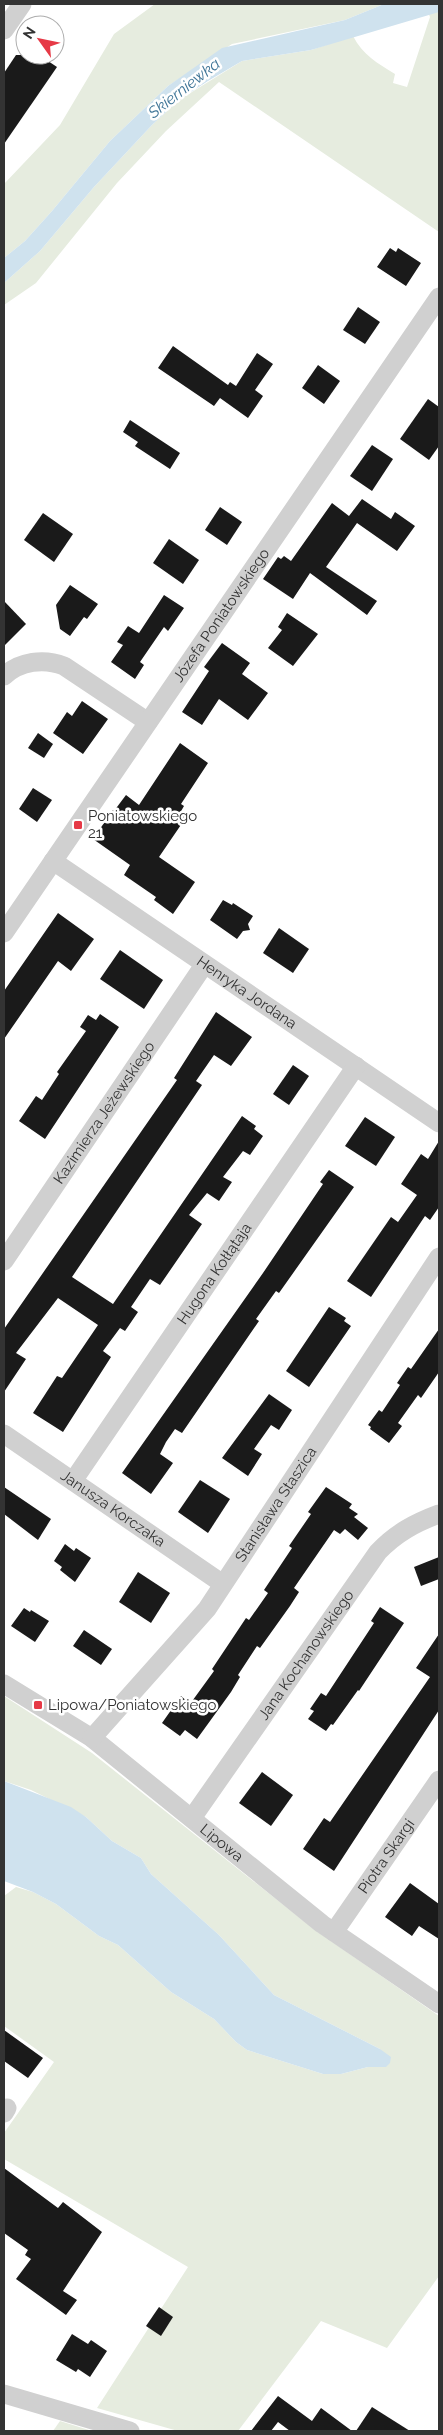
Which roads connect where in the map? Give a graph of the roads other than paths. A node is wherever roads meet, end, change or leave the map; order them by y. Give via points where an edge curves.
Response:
1 (22, 4) edge
2 (4, 30) edge
3 (439, 297) edge
4 (4, 676) edge
5 (148, 722) junction
6 (54, 861) junction
7 (4, 933) edge
8 (204, 965) junction
9 (356, 1066) junction
10 (439, 1123) edge
11 (439, 1257) edge
12 (4, 1261) edge
13 (4, 1434) edge
14 (73, 1481) junction
15 (439, 1514) edge
16 (223, 1584) junction
17 (4, 1684) edge
18 (92, 1738) junction
19 (439, 1780) edge
20 (192, 1818) junction
21 (334, 1932) junction
22 (439, 2004) edge
23 (4, 2394) edge
24 (130, 2431) edge

1 - 2 street
3 - 5 street, Józefa Poniatowskiego
4 - 5 street via 21,665 54,662
5 - 6 street, Józefa Poniatowskiego
6 - 7 street, Józefa Poniatowskiego
6 - 8 street, Henryka Jordana
8 - 9 street, Henryka Jordana
8 - 12 street, Kazimierza Jeżewskiego
9 - 10 street, Henryka Jordana
9 - 14 street, Hugona Kołłątaja
11 - 16 street, Stanisława Staszica
13 - 14 street, Janusza Korczaka
14 - 16 street, Janusza Korczaka
15 - 20 street, Jana Kochanowskiego via 407,1528 378,1552
16 - 18 street, Stanisława Staszica via 194,1625
17 - 18 street, Lipowa
18 - 20 street, Lipowa
19 - 21 street, Piotra Skargi
20 - 21 street, Lipowa
21 - 22 street, Lipowa
23 - 24 street

